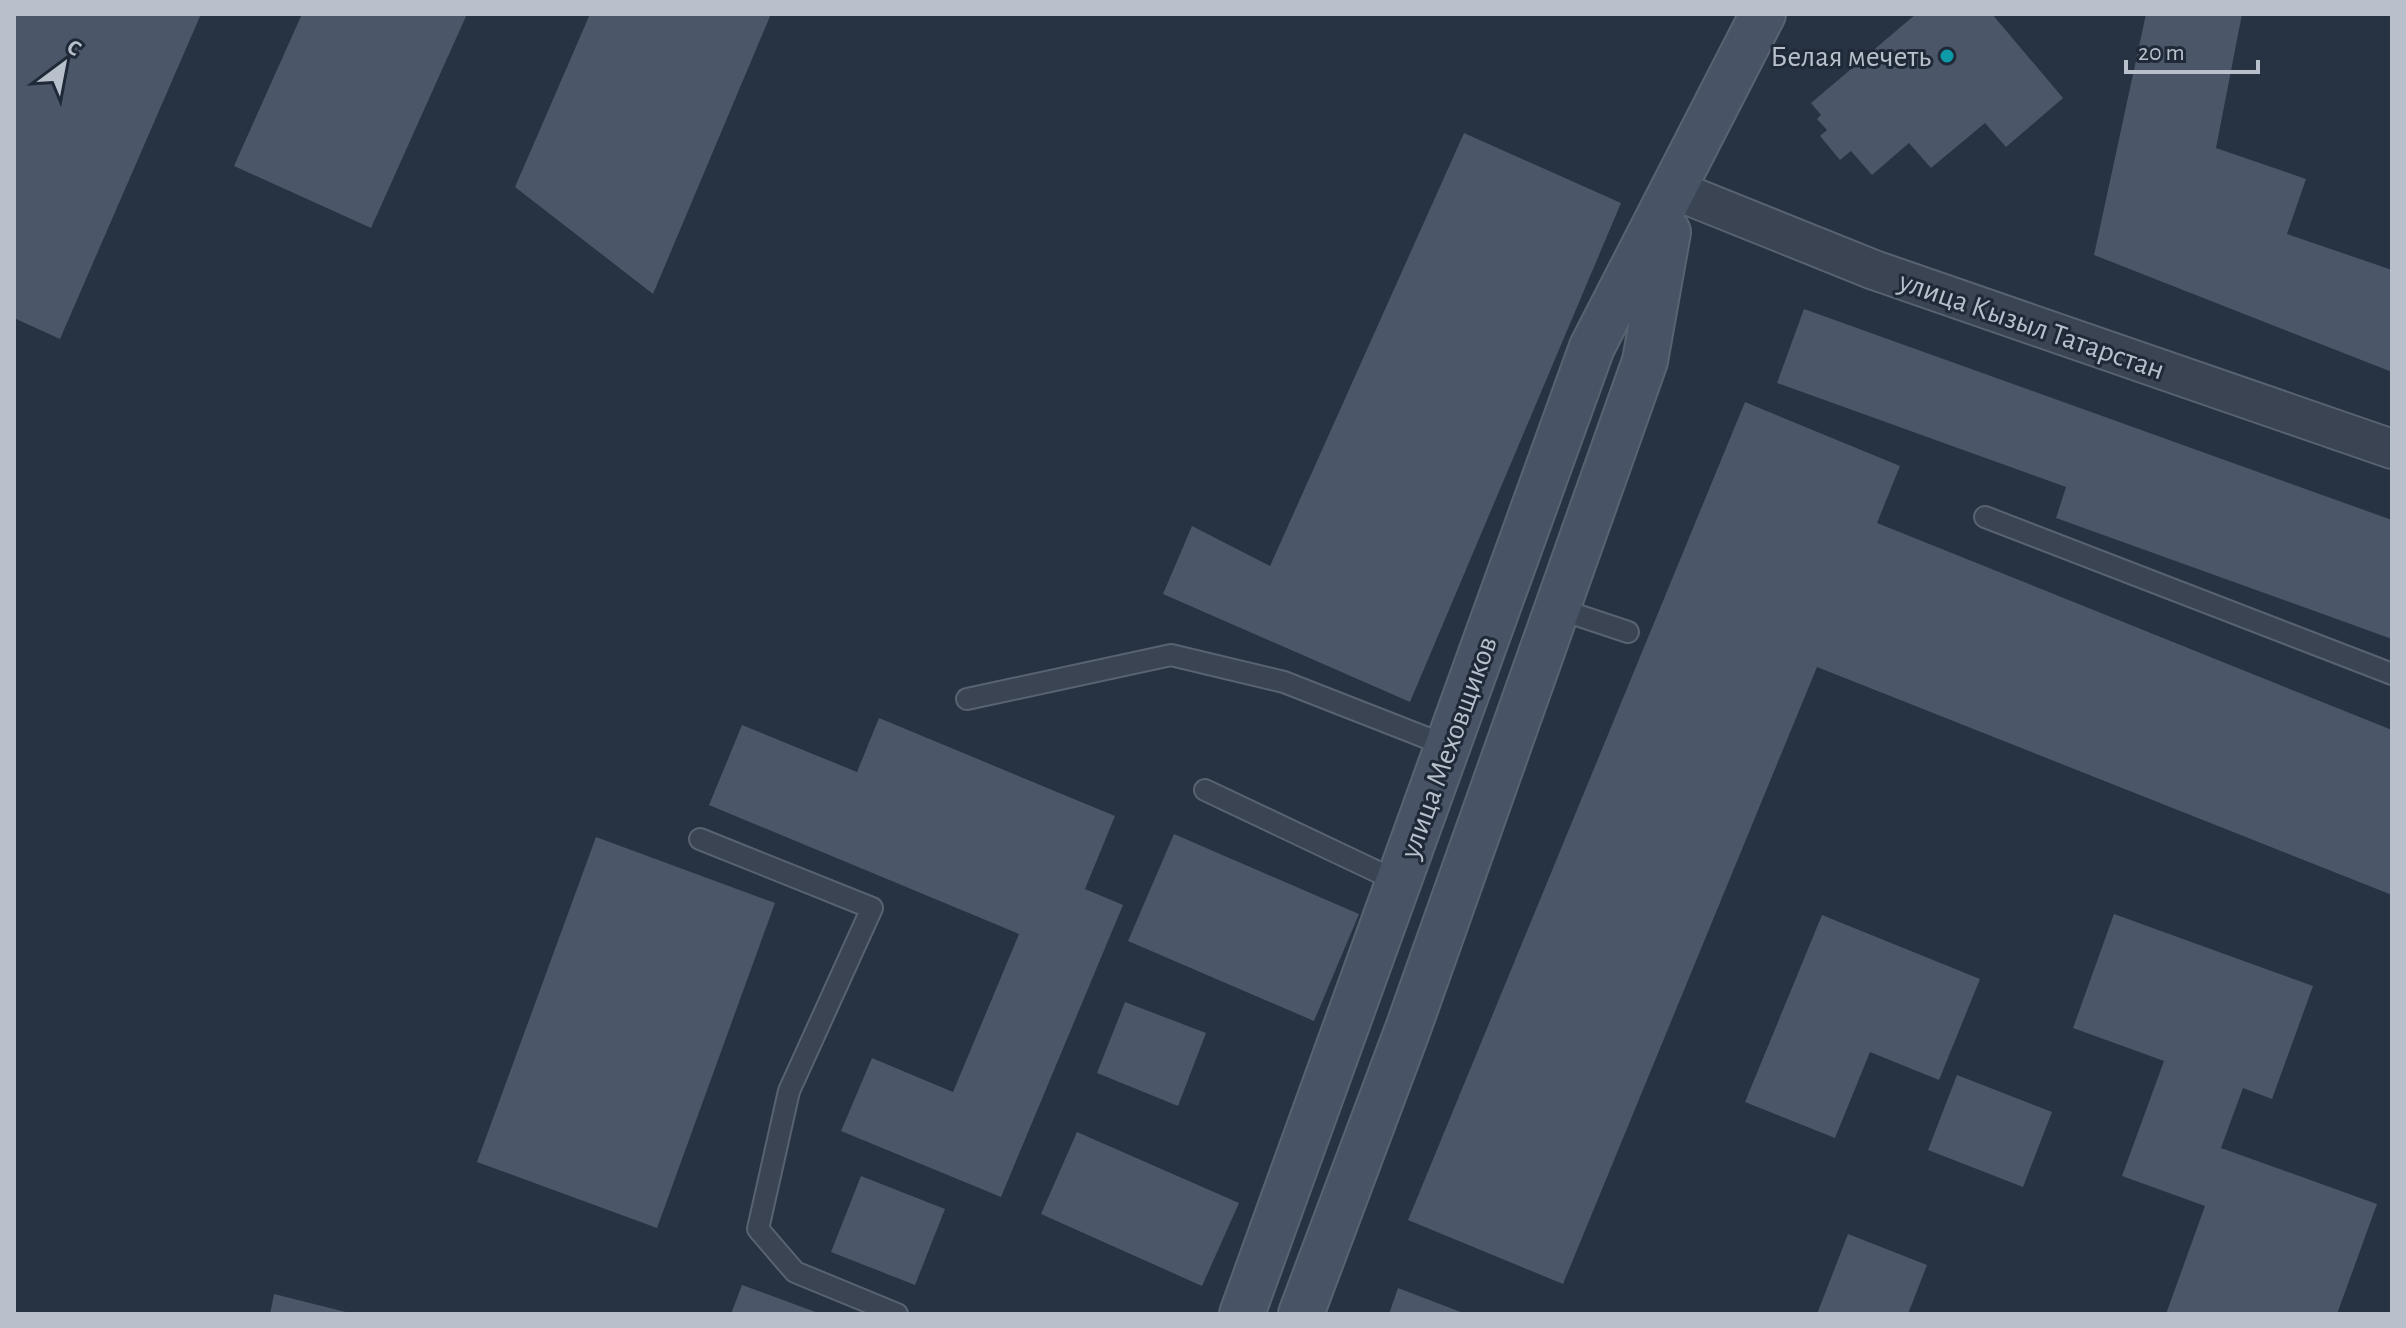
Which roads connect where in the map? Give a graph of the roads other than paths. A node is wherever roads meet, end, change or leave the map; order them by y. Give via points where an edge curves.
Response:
1 (1763, 14) edge
2 (1675, 190) junction
3 (2392, 449) edge
4 (1985, 517) dead end
5 (1556, 608) junction
6 (1628, 632) dead end
7 (2392, 674) edge
8 (967, 699) dead end
9 (1450, 747) junction
10 (1205, 790) dead end
11 (700, 839) dead end
12 (1399, 882) junction
13 (897, 1314) edge
14 (1242, 1314) edge
15 (1301, 1314) edge

1 - 2 main road, улица Меховщиков
2 - 3 street, улица Кызыл Татарстан via 1874,270
2 - 5 main road, улица Меховщиков via 1645,361
2 - 9 main road, улица Меховщиков via 1592,347
4 - 7 lane
5 - 6 lane
5 - 15 main road, улица Меховщиков via 1404,1041
8 - 9 lane via 1171,655 1284,682
9 - 12 main road, улица Меховщиков
10 - 12 lane
11 - 13 lane via 872,908 789,1091 758,1229 795,1272
12 - 14 main road, улица Меховщиков

